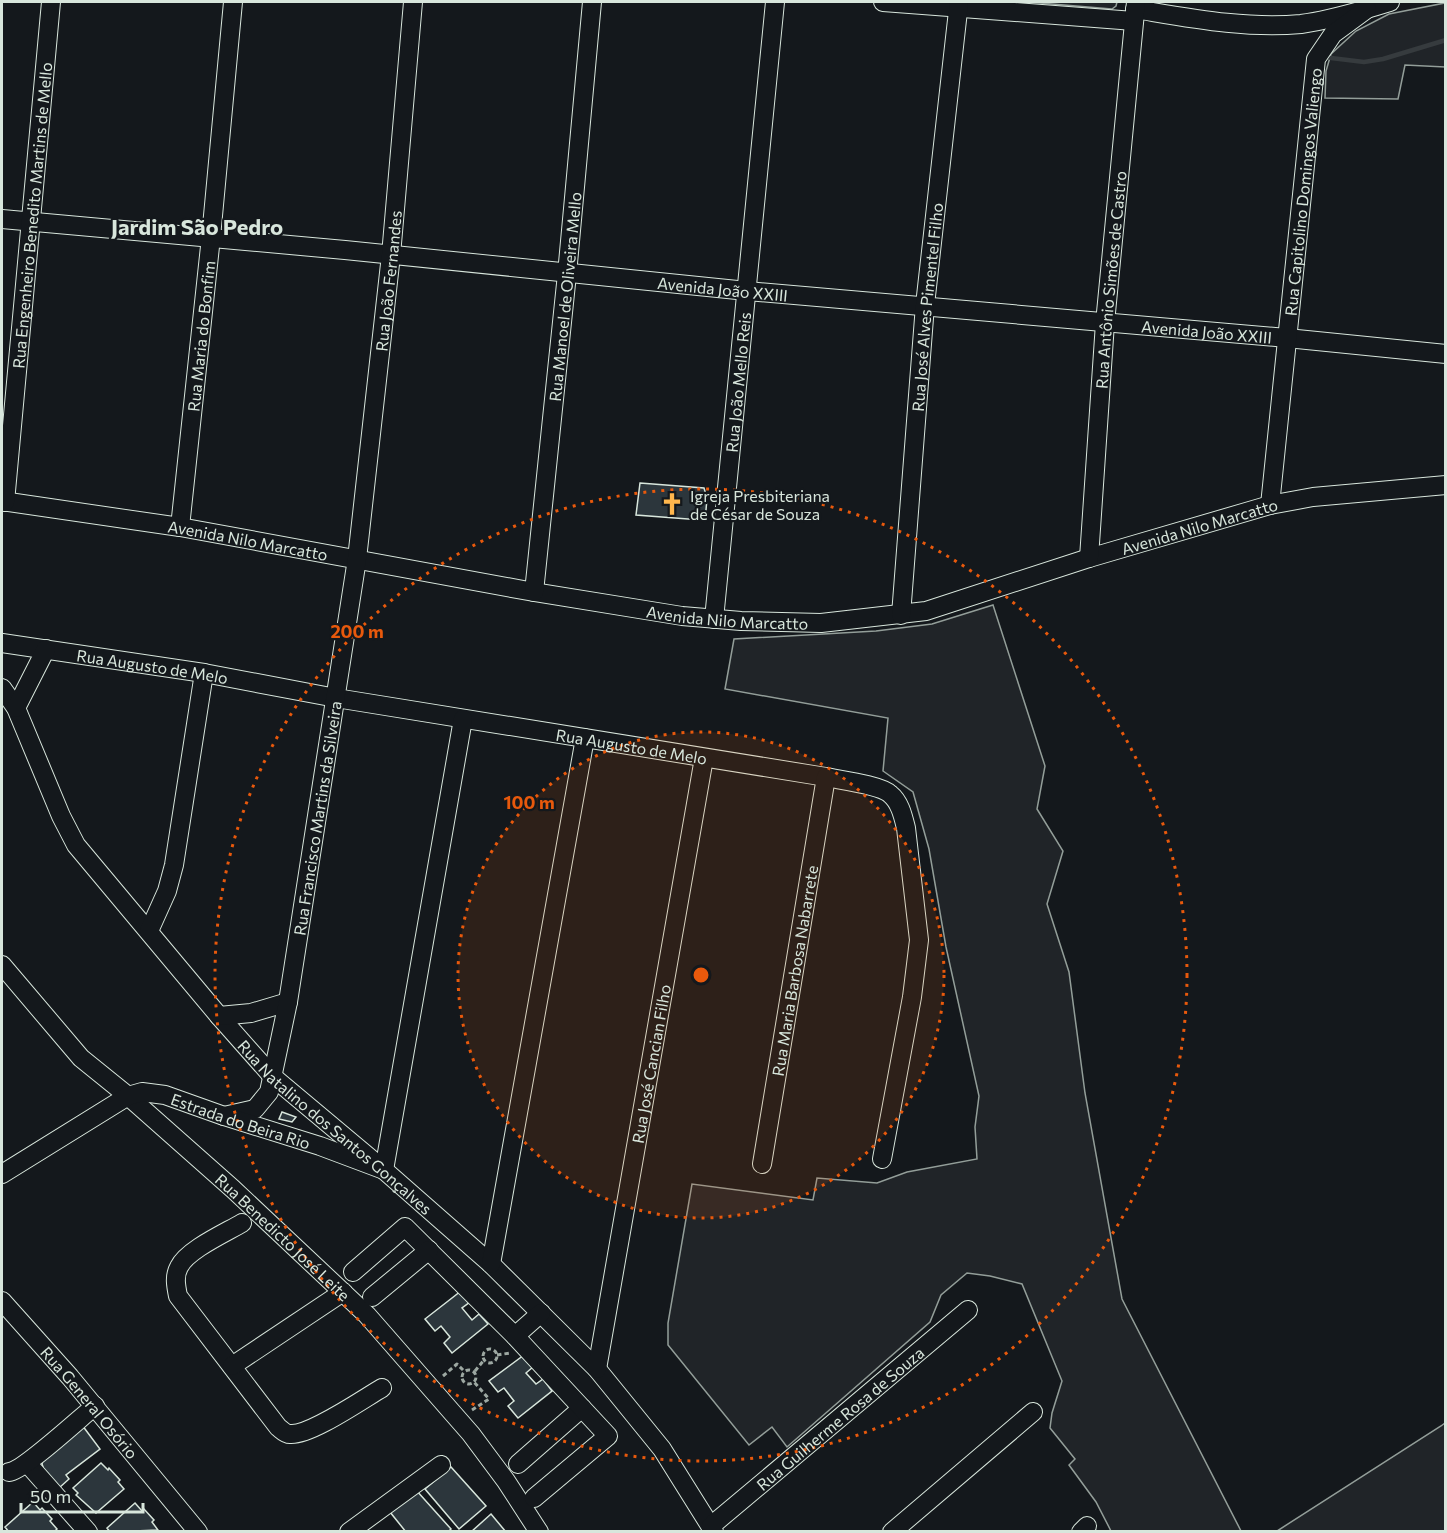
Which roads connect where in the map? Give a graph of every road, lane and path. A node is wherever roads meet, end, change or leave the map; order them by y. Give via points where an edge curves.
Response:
1 (51, 2) edge
2 (233, 2) edge
3 (413, 2) edge
4 (592, 2) edge
5 (775, 2) edge
6 (883, 2) edge
7 (1390, 2) edge
8 (958, 5) edge
9 (1367, 9) junction
10 (1135, 11) edge
11 (2, 219) edge
12 (30, 222) junction
13 (211, 237) junction
14 (391, 255) junction
15 (567, 274) junction
16 (747, 291) junction
17 (925, 305) junction
18 (1105, 322) junction
19 (1287, 338) junction
20 (1446, 354) edge
21 (1446, 485) edge
22 (3, 502) edge
23 (1270, 505) junction
24 (180, 527) junction
25 (1089, 558) junction
26 (357, 559) junction
27 (534, 592) junction
28 (901, 615) junction
29 (714, 619) junction
30 (2, 643) edge
31 (46, 649) junction
32 (204, 673) junction
33 (2, 688) edge
34 (336, 698) junction
35 (16, 708) junction
36 (463, 718) junction
37 (585, 738) junction
38 (704, 758) junction
39 (826, 777) junction
40 (149, 931) junction
41 (2, 965) edge
42 (288, 1002) junction
43 (219, 1016) junction
44 (273, 1077) junction
45 (128, 1096) junction
46 (255, 1109) junction
47 (224, 1116) junction
48 (264, 1128) junction
49 (882, 1159) dead end
50 (762, 1164) dead end
51 (384, 1170) junction
52 (2, 1174) edge
53 (242, 1223) dead end
54 (429, 1250) junction
55 (491, 1264) junction
56 (353, 1272) dead end
57 (343, 1292) junction
58 (372, 1297) dead end
59 (2, 1301) edge
60 (968, 1310) dead end
61 (541, 1313) junction
62 (515, 1336) junction
63 (484, 1360) junction
64 (232, 1366) junction
65 (597, 1369) junction
66 (464, 1371) junction
67 (475, 1371) junction
68 (442, 1376) dead end
69 (474, 1382) junction
70 (382, 1388) dead end
71 (465, 1403) dead end
72 (95, 1406) junction
73 (582, 1408) junction
74 (1034, 1412) dead end
75 (27, 1462) junction
76 (518, 1464) dead end
77 (441, 1466) dead end
78 (9, 1472) dead end
79 (534, 1498) dead end
80 (713, 1528) edge
81 (88, 1532) edge
82 (198, 1532) edge
83 (349, 1532) edge
84 (539, 1532) edge
85 (892, 1532) edge

1 - 12 street, Rua Engenheiro Benedito Martins de Mello
2 - 13 street, Rua Maria do Bonfim
3 - 14 street, Rua João Fernandes
4 - 15 street, Rua Manoel de Oliveira Mello
5 - 16 street, Rua João Mello Reis
6 - 8 street
7 - 9 street
8 - 10 street
8 - 17 street, Rua José Alves Pimentel Filho
9 - 10 street via 1300,24 1270,25
9 - 19 street, Rua Capitolino Domingos Valiengo via 1333,34 1316,59
10 - 18 street, Rua Antônio Simões de Castro
11 - 12 street, Avenida João XXIII
12 - 13 street, Avenida João XXIII
12 - 22 street, Rua Engenheiro Benedito Martins de Mello
13 - 14 street, Avenida João XXIII
13 - 24 street, Rua Maria do Bonfim
14 - 15 street, Avenida João XXIII
14 - 26 street, Rua João Fernandes
15 - 16 street, Avenida João XXIII
15 - 27 street, Rua Manoel de Oliveira Mello
16 - 17 street, Avenida João XXIII
16 - 29 street, Rua João Mello Reis
17 - 18 street, Avenida João XXIII
17 - 28 street, Rua José Alves Pimentel Filho
18 - 19 street, Avenida João XXIII
18 - 25 street, Rua Antônio Simões de Castro
19 - 20 street, Avenida João XXIII
19 - 23 street, Rua Capitolino Domingos Valiengo
21 - 23 street, Avenida Nilo Marcatto via 1313,497
22 - 24 street, Avenida Nilo Marcatto
23 - 25 street, Avenida Nilo Marcatto
24 - 26 street, Avenida Nilo Marcatto
25 - 28 street, Avenida Nilo Marcatto via 926,611
26 - 27 street, Avenida Nilo Marcatto
26 - 34 street, Rua Francisco Martins da Silveira
27 - 29 street, Avenida Nilo Marcatto
28 - 29 street, Avenida Nilo Marcatto via 821,623
30 - 31 street, Rua Augusto de Melo
31 - 32 street, Rua Augusto de Melo
31 - 35 street
32 - 34 street, Rua Augusto de Melo
32 - 40 street via 174,865
33 - 35 street, Rua Natalino dos Santos Gonçalves
34 - 36 street, Rua Augusto de Melo
34 - 42 street, Rua Francisco Martins da Silveira
35 - 40 street, Rua Natalino dos Santos Gonçalves via 60,816 76,845
36 - 37 street, Rua Augusto de Melo
36 - 51 street
37 - 38 street, Rua Augusto de Melo
37 - 55 street
38 - 39 street, Rua Augusto de Melo
38 - 65 street, Rua José Cancian Filho
39 - 49 street, Rua Augusto de Melo via 891,794 906,828 919,940
39 - 50 street, Rua Maria Barbosa Nabarrete
40 - 43 street, Rua Natalino dos Santos Gonçalves
41 - 45 street, Rua Benedicto José Leite via 81,1058
42 - 43 street via 251,1013
42 - 44 street, Rua Francisco Martins da Silveira
43 - 44 street, Rua Natalino dos Santos Gonçalves
44 - 46 street, Rua Francisco Martins da Silveira via 269,1092
44 - 51 street, Rua Natalino dos Santos Gonçalves
45 - 47 street, Estrada do Beira Rio via 142,1092 165,1095
45 - 52 street
45 - 57 street, Rua Benedicto José Leite
46 - 47 street
46 - 48 street
47 - 48 street, Estrada do Beira Rio
48 - 51 street, Estrada do Beira Rio
51 - 55 street, Rua Natalino dos Santos Gonçalves
53 - 64 street via 188,1255 175,1280 178,1296
54 - 56 street via 405,1227
54 - 58 street
54 - 62 street
55 - 61 street, Rua Natalino dos Santos Gonçalves
57 - 64 street
57 - 84 street, Rua Benedicto José Leite via 454,1413 506,1480
59 - 72 street, Rua General Osório
60 - 80 street, Rua Guilherme Rosa de Souza
61 - 62 street
61 - 65 street, Rua Natalino dos Santos Gonçalves
62 - 73 street
63 - 63 path via 494,1362 496,1352 486,1350
63 - 67 path
64 - 70 street via 278,1428 288,1434 318,1426
65 - 80 street, Rua Natalino dos Santos Gonçalves via 662,1449
66 - 67 path
66 - 68 path via 458,1364
66 - 69 path via 463,1382
67 - 69 path
69 - 71 path via 489,1399 473,1411
72 - 75 street
72 - 82 street, Rua General Osório
73 - 76 street
73 - 79 street via 608,1436
74 - 85 street
75 - 78 street
75 - 81 street
77 - 83 street

